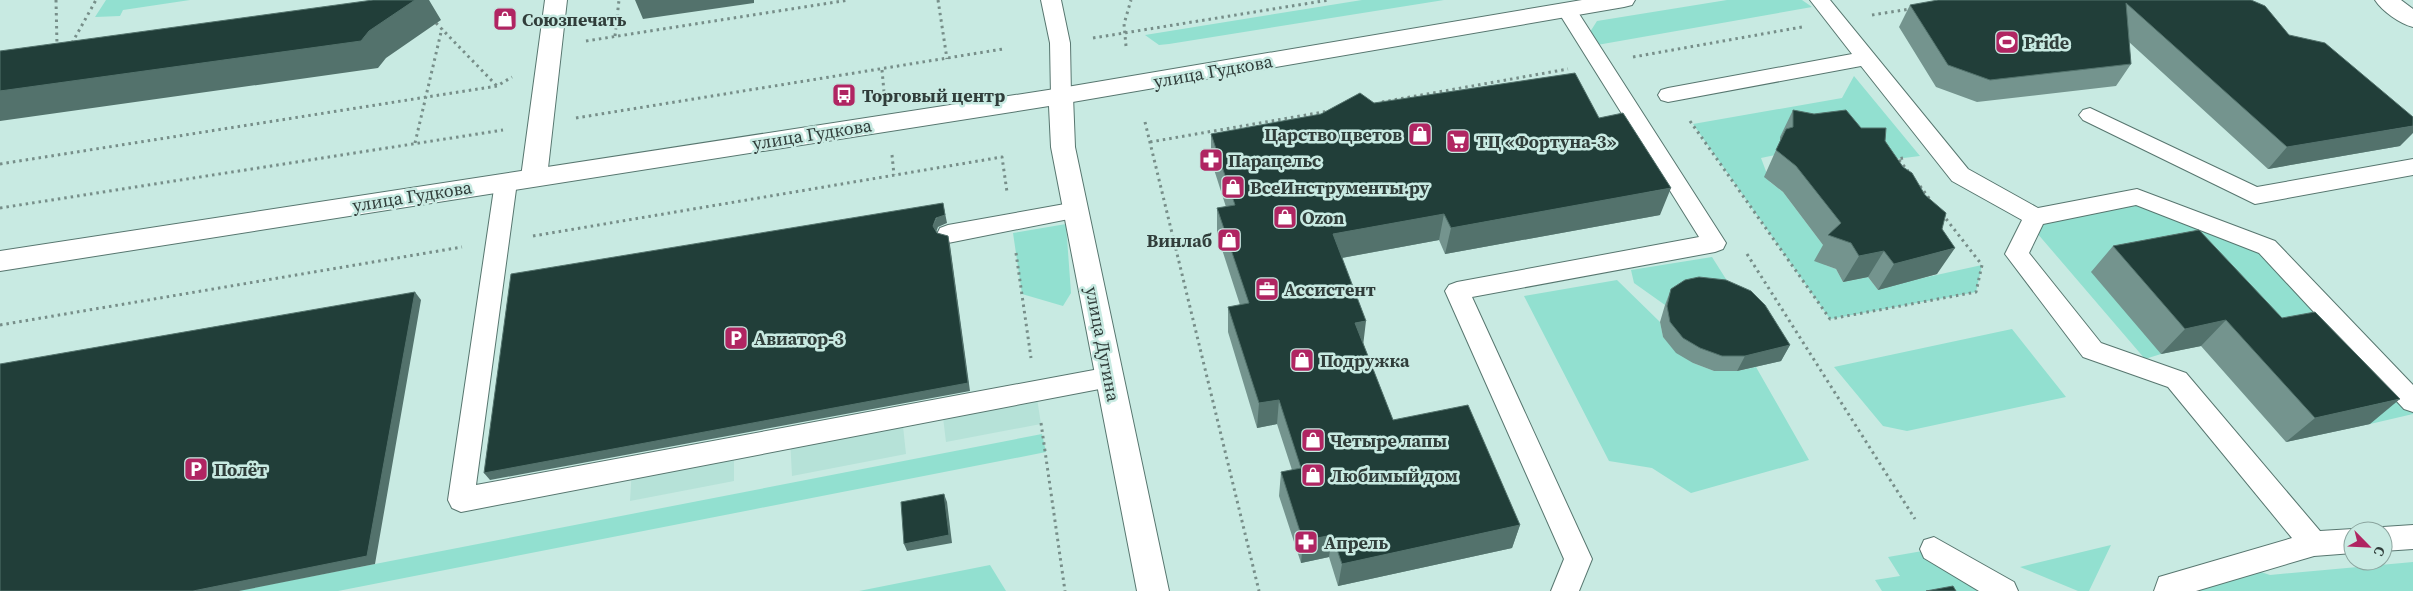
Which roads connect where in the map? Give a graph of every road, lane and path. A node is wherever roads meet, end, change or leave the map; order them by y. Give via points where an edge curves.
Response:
1 (56, 0) edge
2 (96, 0) edge
3 (556, 0) edge
4 (619, 0) edge
5 (849, 0) edge
6 (938, 0) edge
7 (1051, 0) edge
8 (1132, 0) edge
9 (1329, 0) edge
10 (1624, 0) edge
11 (1820, 0) edge
12 (2386, 0) edge
13 (1913, 8) edge
14 (1567, 10) junction
15 (2413, 20) edge
16 (1837, 21) junction
17 (436, 23) dead end
18 (442, 28) junction
19 (1124, 33) junction
20 (615, 36) junction
21 (1088, 39) dead end
22 (72, 43) edge
23 (57, 45) edge
24 (1126, 46) dead end
25 (1003, 49) dead end
26 (549, 52) junction
27 (1866, 58) junction
28 (947, 59) junction
29 (1601, 63) junction
30 (497, 86) junction
31 (1668, 94) joint
32 (1061, 96) junction
33 (424, 98) junction
34 (1376, 103) edge
35 (1336, 110) edge
36 (2090, 115) dead end
37 (1145, 122) dead end
38 (541, 124) junction
39 (1150, 142) junction
40 (415, 143) junction
41 (1941, 151) junction
42 (0, 164) edge
43 (2413, 167) edge
44 (1910, 174) edge
45 (534, 177) junction
46 (506, 182) junction
47 (1916, 182) edge
48 (1934, 204) edge
49 (0, 208) edge
50 (1076, 210) junction
51 (1940, 212) edge
52 (2035, 217) junction
53 (948, 234) edge
54 (1744, 251) dead end
55 (0, 261) edge
56 (1110, 377) junction
57 (2413, 402) edge
58 (2413, 537) edge
59 (2393, 538) edge
60 (2343, 542) edge
61 (2314, 544) junction
62 (1934, 549) joint
63 (1153, 591) edge
64 (1259, 591) edge
65 (1565, 591) edge
66 (2004, 591) edge
67 (2168, 591) edge

1 - 23 path
2 - 22 path
3 - 26 street
4 - 20 path
5 - 20 path
6 - 28 path
7 - 32 lane via 1060,43
8 - 19 path
9 - 19 path
10 - 14 street, улица Гудкова
11 - 16 lane
12 - 15 street
13 - 16 path
14 - 29 lane
14 - 32 street, улица Гудкова
16 - 27 lane
16 - 29 path
17 - 18 path
18 - 30 path
18 - 33 path
19 - 21 path
19 - 24 path
20 - 26 path
25 - 28 path
26 - 30 path
26 - 38 street
27 - 31 lane
27 - 41 lane
28 - 38 path
29 - 34 path
29 - 65 lane via 1715,243 1457,291 1578,559
30 - 33 path
31 - 51 path via 1694,124 1830,318 1976,292 1982,265
32 - 45 street, улица Гудкова
32 - 50 street, улица Дугина via 1063,147
33 - 40 path
33 - 42 path
35 - 39 path
36 - 43 lane via 2255,196
37 - 39 path
38 - 40 path
38 - 45 street
39 - 64 path
40 - 49 path
41 - 44 path via 1898,159
41 - 52 lane via 1960,175
45 - 46 street, улица Гудкова
46 - 55 street, улица Гудкова
46 - 56 lane via 461,500
47 - 48 path
50 - 53 lane
50 - 56 street, улица Дугина
52 - 57 lane via 2137,197 2267,248
52 - 61 lane via 2016,254 2092,350 2177,380
54 - 62 path
56 - 63 street, улица Дугина
58 - 59 lane
60 - 61 lane
61 - 67 lane via 2169,586
62 - 66 lane

